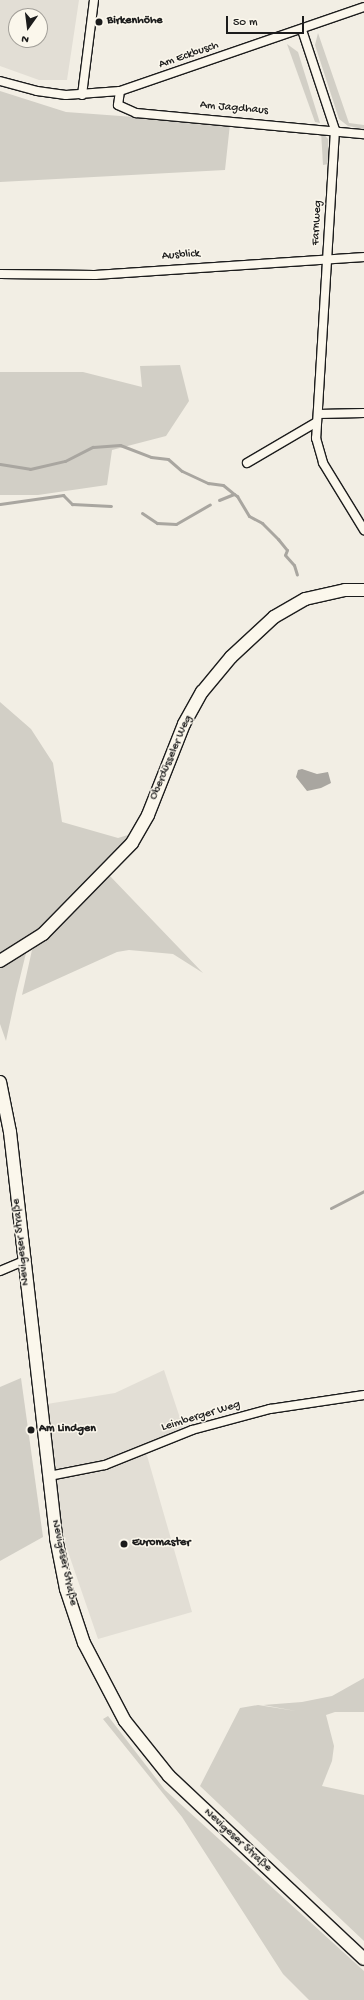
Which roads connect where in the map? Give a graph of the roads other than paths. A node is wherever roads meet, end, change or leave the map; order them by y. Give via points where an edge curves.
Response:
1 (94, 0) edge
2 (364, 7) edge
3 (302, 30) junction
4 (0, 81) edge
5 (120, 91) junction
6 (82, 95) junction
7 (335, 130) junction
8 (364, 134) edge
9 (364, 257) edge
10 (328, 258) junction
11 (0, 274) edge
12 (364, 414) edge
13 (318, 418) junction
14 (247, 463) dead end
15 (364, 530) edge
16 (364, 590) edge
17 (0, 961) edge
18 (0, 1082) edge
19 (24, 1261) junction
20 (0, 1271) edge
21 (364, 1395) edge
22 (49, 1476) junction
23 (364, 1958) edge

1 - 6 street
2 - 3 street, Am Eckbusch
3 - 5 street, Am Eckbusch
3 - 7 street, Farnweg
4 - 6 street via 47,93
5 - 6 street, Am Eckbusch
5 - 7 street, Am Jagdhaus via 118,106 136,113
7 - 8 street, Am Jagdhaus
7 - 10 street, Farnweg
9 - 10 street, Ausblick
10 - 11 street, Ausblick via 95,275
10 - 13 street, Farnweg
12 - 13 street
13 - 14 street
13 - 15 street, Farnweg via 316,438 323,463
16 - 17 main road, Oberdüsseler Weg via 344,590 305,599 274,617 231,657 202,692 184,724 148,815 132,843 43,934
18 - 19 main road, Nevigeser Straße via 10,1132
19 - 20 street
19 - 22 main road, Nevigeser Straße
21 - 22 street, Leimberger Weg via 270,1409 192,1430 105,1465
22 - 23 main road, Nevigeser Straße via 66,1589 84,1644 124,1721 165,1771 198,1805

